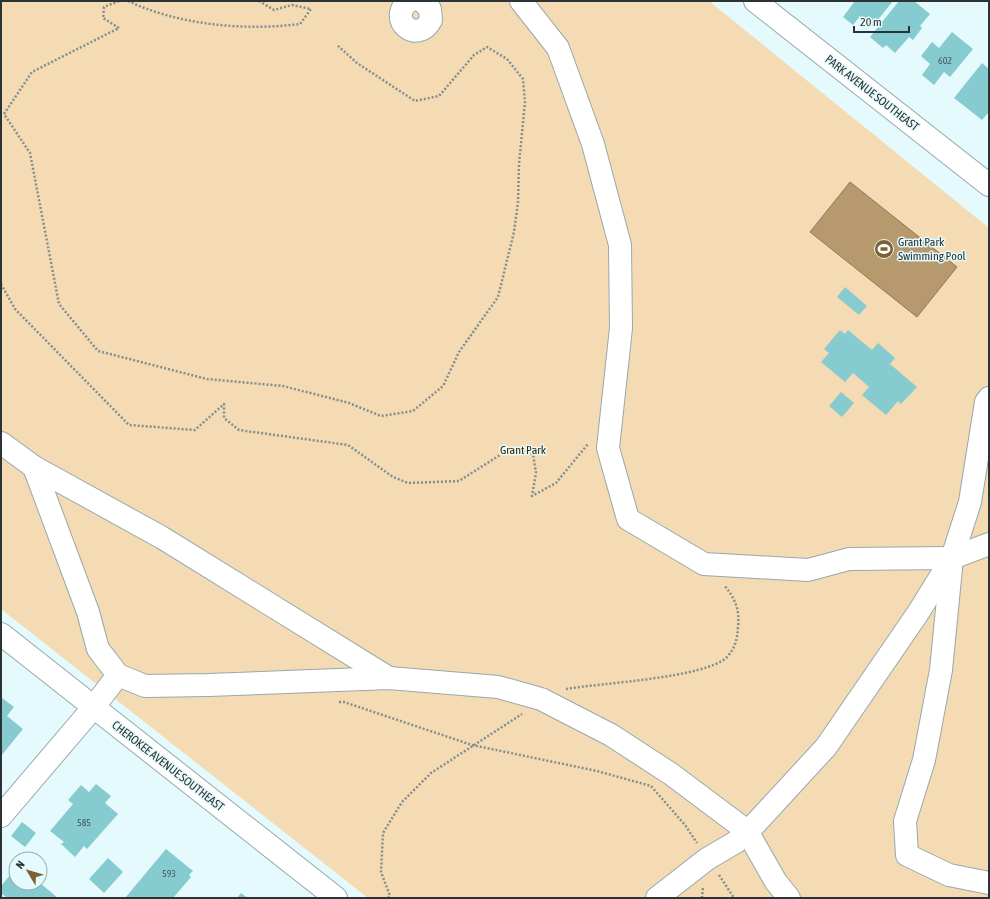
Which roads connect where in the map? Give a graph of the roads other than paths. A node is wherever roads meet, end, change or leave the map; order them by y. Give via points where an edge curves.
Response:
1 (521, 1) edge
2 (755, 1) edge
3 (989, 185) edge
4 (989, 398) edge
5 (1, 443) edge
6 (34, 467) junction
7 (989, 544) edge
8 (952, 558) junction
9 (1, 634) edge
10 (118, 675) junction
11 (389, 678) junction
12 (93, 708) junction
13 (1, 816) edge
14 (747, 831) junction
15 (989, 883) edge
16 (336, 898) edge
17 (657, 898) edge
18 (789, 898) edge

1 - 8 street via 558,48 593,144 620,245 621,328 608,448 628,519 704,564 808,570 849,559
2 - 3 street, PARK AVENUE SOUTHEAST
4 - 8 street via 986,402 970,502
5 - 6 street
6 - 10 street via 88,612 98,649
6 - 11 street via 161,537
7 - 8 street
8 - 14 street via 918,613 826,747
8 - 15 street via 941,670 924,760 905,821 907,855 949,875
9 - 12 street, CHEROKEE AVENUE SOUTHEAST
10 - 11 street via 145,686 208,686
10 - 12 street
11 - 14 street via 498,687 541,699 611,735 671,774
12 - 13 street
12 - 16 street, CHEROKEE AVENUE SOUTHEAST
14 - 17 street via 736,842 707,859
14 - 18 street via 776,882

